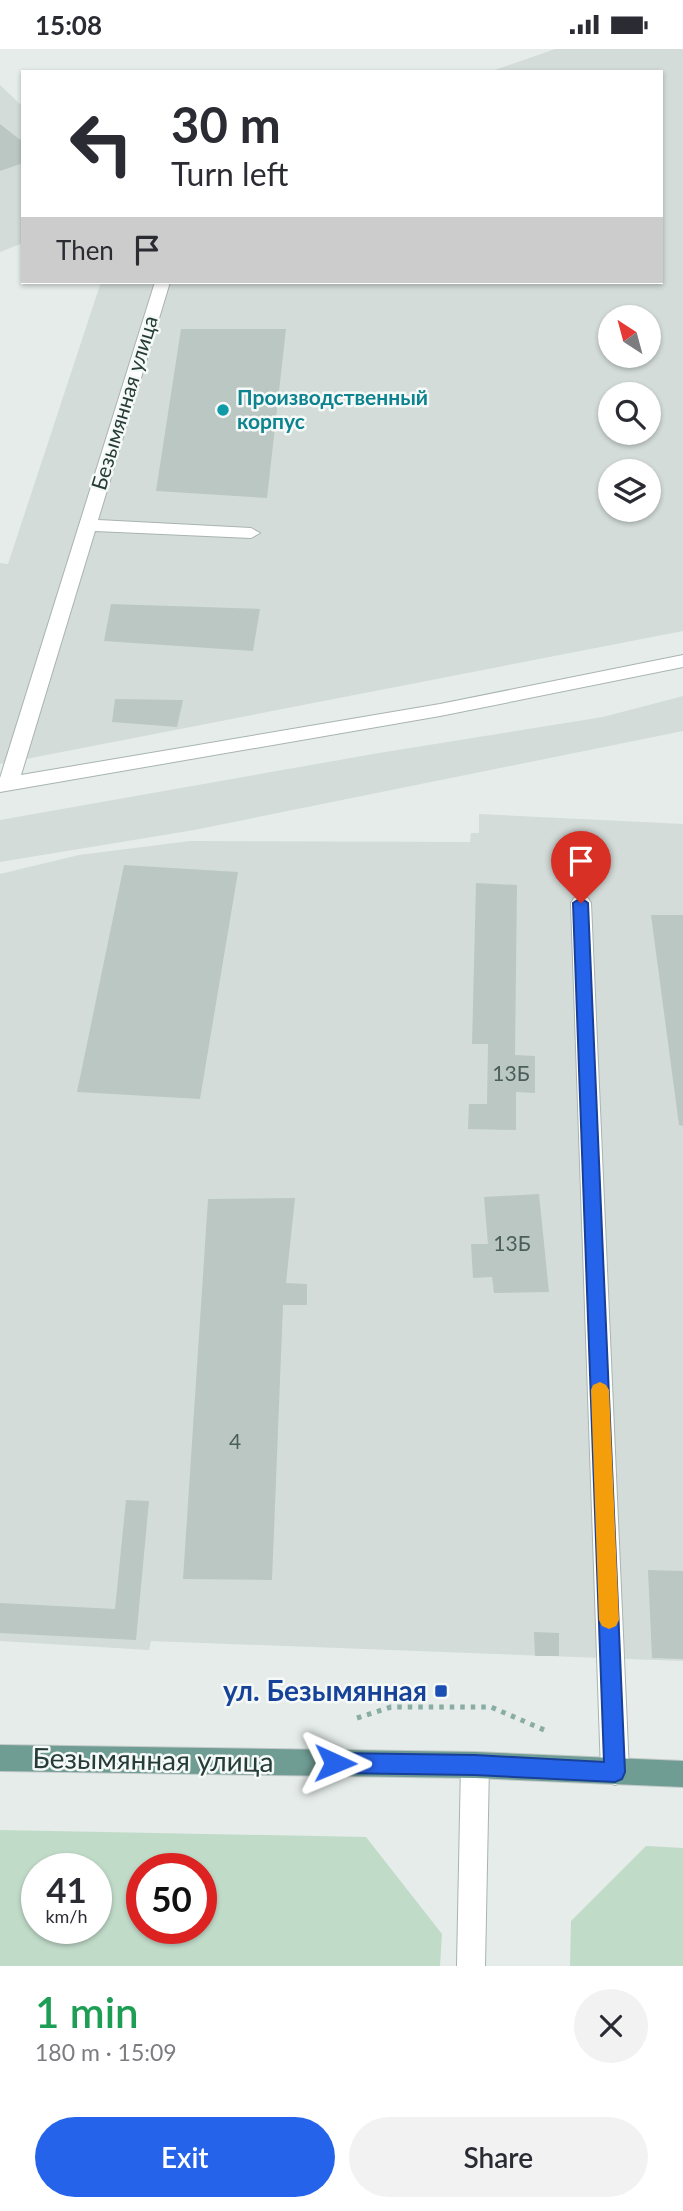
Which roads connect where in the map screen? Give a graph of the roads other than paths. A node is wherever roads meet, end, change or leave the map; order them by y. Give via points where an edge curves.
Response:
1 (161, 284) edge
2 (88, 525) junction
3 (251, 533) dead end
4 (683, 661) edge
5 (5, 785) edge
6 (581, 903) dead end
7 (0, 1758) edge
8 (475, 1765) junction
9 (615, 1772) junction
10 (683, 1774) edge
11 (471, 1966) edge

1 - 2 street, Безымянная улица
2 - 3 street, Безымянная улица
2 - 5 street, Безымянная улица
4 - 5 street via 440,710
6 - 9 street
7 - 8 main road, Безымянная улица
8 - 9 main road, Безымянная улица
8 - 11 street
9 - 10 main road, Безымянная улица

